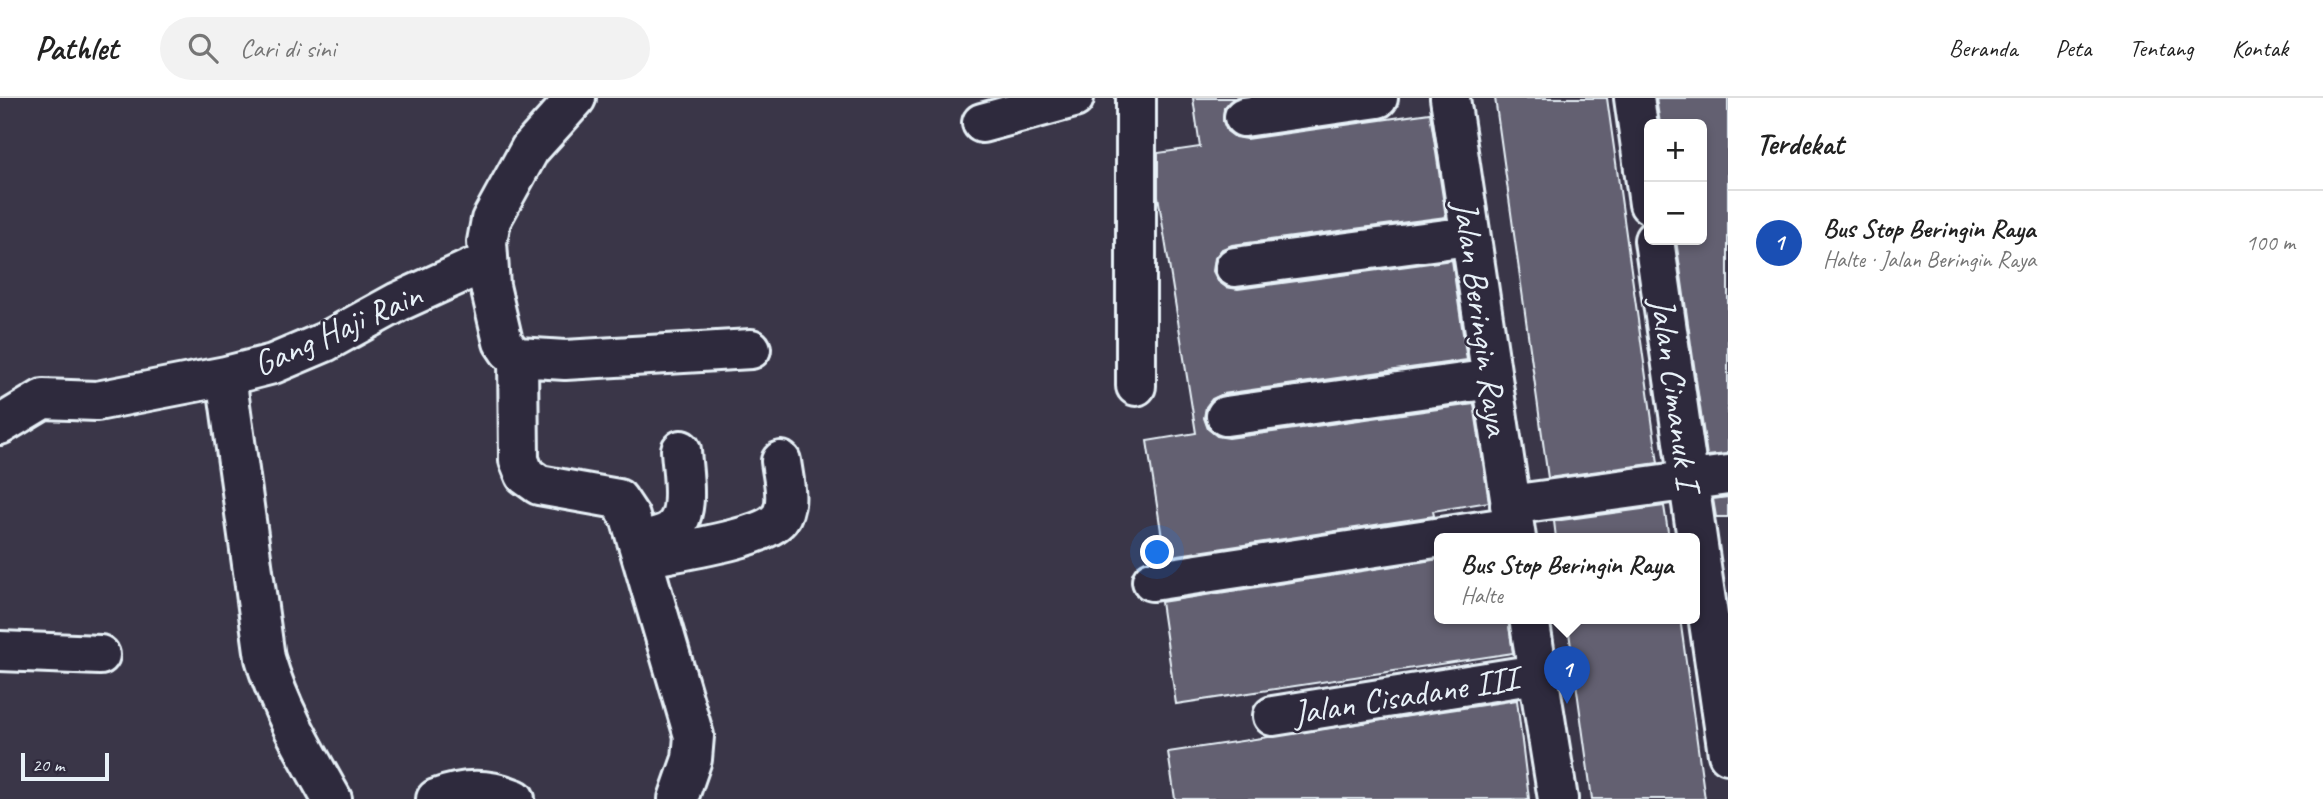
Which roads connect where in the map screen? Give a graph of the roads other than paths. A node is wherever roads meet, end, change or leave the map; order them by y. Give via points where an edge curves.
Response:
1 (576, 98) edge
2 (1074, 98) edge
3 (1136, 98) edge
4 (1378, 98) edge
5 (1450, 98) edge
6 (1634, 98) edge
7 (1244, 117) dead end
8 (982, 123) dead end
9 (1646, 182) edge
10 (1469, 236) junction
11 (1655, 245) edge
12 (488, 261) junction
13 (1235, 267) dead end
14 (751, 349) dead end
15 (518, 357) junction
16 (226, 376) junction
17 (1492, 379) junction
18 (1136, 386) dead end
19 (1226, 416) dead end
20 (0, 425) edge
21 (681, 450) dead end
22 (781, 461) dead end
23 (1728, 475) edge
24 (1689, 481) junction
25 (1513, 523) edge
26 (1451, 533) edge
27 (1696, 533) edge
28 (1434, 536) edge
29 (641, 549) junction
30 (1700, 558) edge
31 (1152, 581) dead end
32 (1529, 624) edge
33 (0, 651) edge
34 (100, 655) dead end
35 (1537, 674) junction
36 (1273, 716) dead end
37 (1728, 754) edge
38 (332, 799) edge
39 (436, 799) edge
40 (515, 799) edge
41 (678, 799) edge
42 (1558, 799) edge

1 - 12 street via 530,149 510,181 491,220
2 - 8 street
3 - 18 street
4 - 7 street
5 - 10 street, Jalan Beringin Raya
6 - 9 street
10 - 13 street
10 - 17 street, Jalan Beringin Raya
11 - 24 street, Jalan Cimanuk I
12 - 15 street via 503,342
12 - 16 street, Gang Haji Rain via 325,342
14 - 15 street via 565,360
15 - 29 street via 519,460 525,475 539,485 618,499 626,507
16 - 20 street, Gang Haji Rain via 97,401 43,399
16 - 38 street via 265,657 296,735
17 - 19 street
17 - 25 street, Jalan Beringin Raya
21 - 29 street via 680,522
22 - 29 street via 786,500 780,518 762,532
23 - 24 street
24 - 25 street
24 - 27 street, Jalan Cimanuk I
25 - 26 street
28 - 31 street
29 - 41 street via 694,736 692,759
30 - 37 street, Jalan Cimanuk I
32 - 35 street
33 - 34 street
35 - 36 street, Jalan Cisadane III
35 - 42 street
39 - 40 street via 468,790

